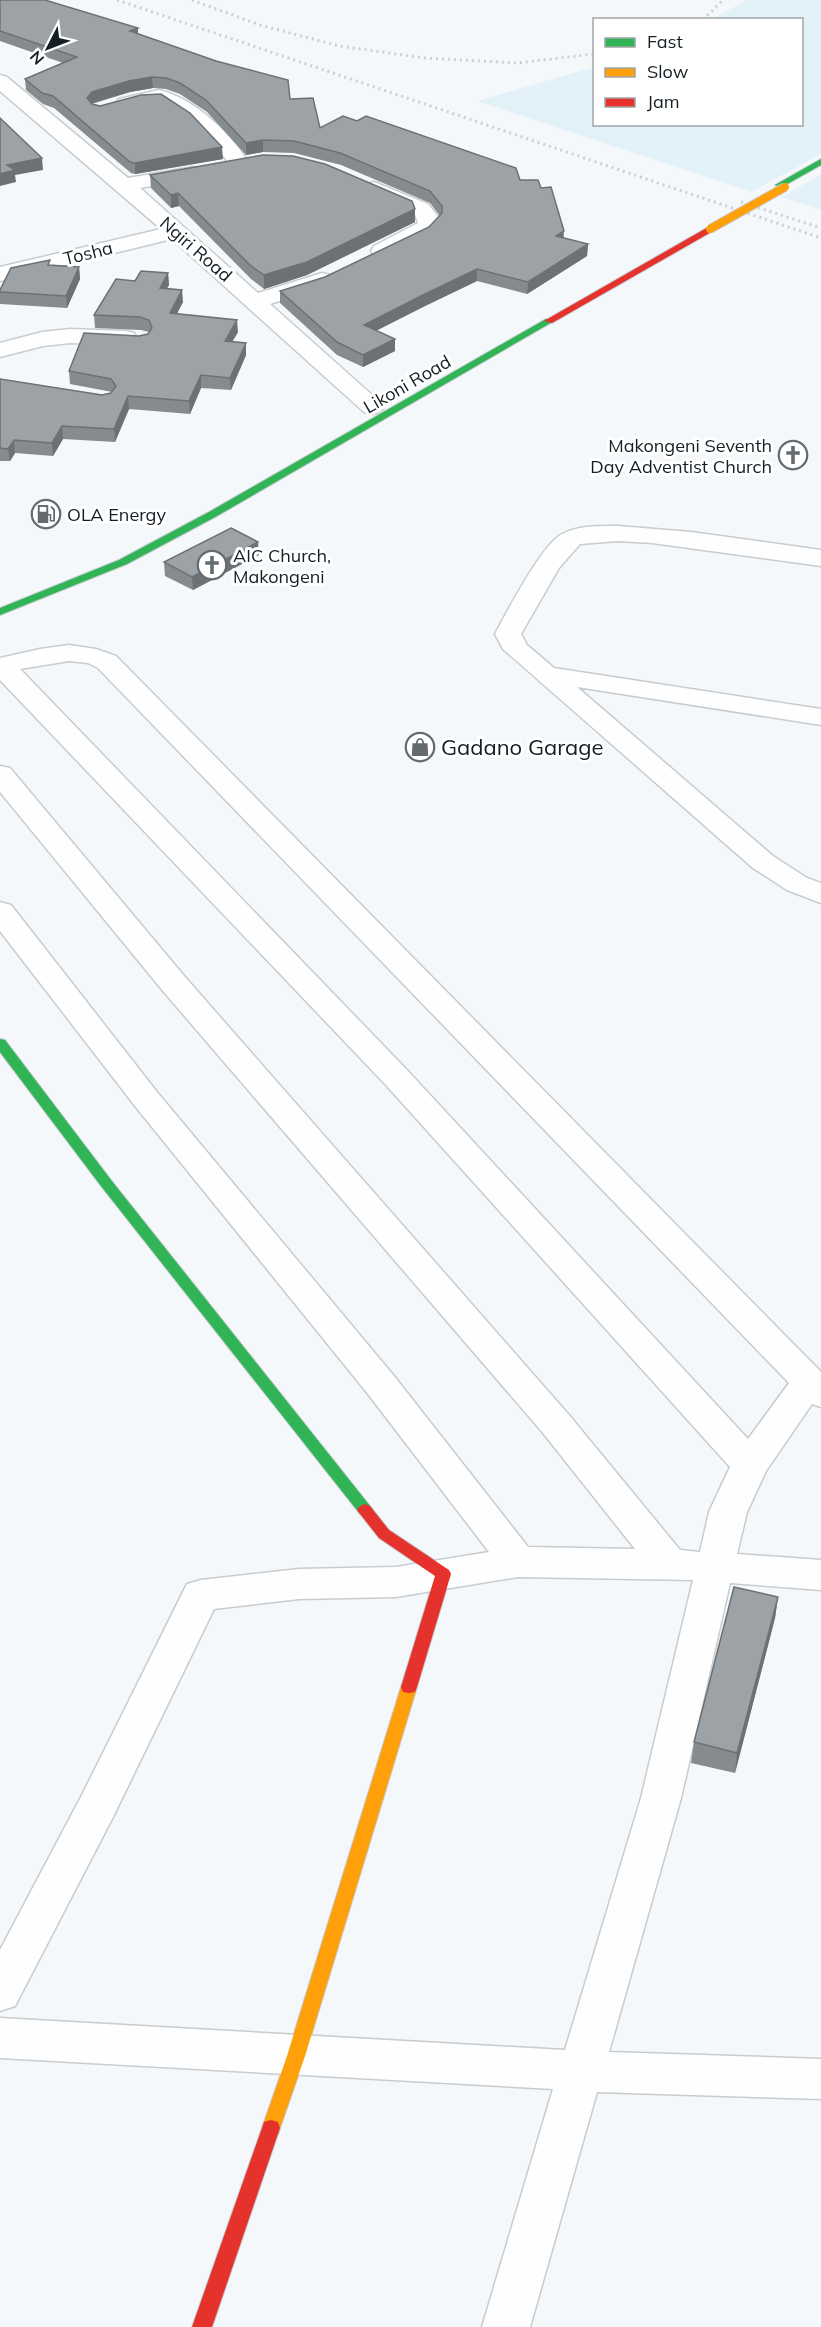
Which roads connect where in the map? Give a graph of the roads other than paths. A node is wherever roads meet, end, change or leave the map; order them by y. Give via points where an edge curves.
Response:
1 (6, 91) edge
2 (111, 106) edge
3 (263, 160) edge
4 (821, 162) edge
5 (240, 165) junction
6 (821, 167) edge
7 (353, 179) edge
8 (124, 185) junction
9 (782, 186) junction
10 (708, 227) junction
11 (176, 232) junction
12 (361, 261) edge
13 (341, 272) edge
14 (0, 274) edge
15 (255, 301) junction
16 (140, 339) edge
17 (0, 351) edge
18 (372, 407) junction
19 (331, 430) dead end
20 (156, 528) dead end
21 (821, 558) edge
22 (0, 600) edge
23 (0, 612) edge
24 (1, 666) edge
25 (549, 675) junction
26 (821, 717) edge
27 (0, 774) edge
28 (821, 894) edge
29 (0, 911) edge
30 (0, 1043) edge
31 (815, 1387) edge
32 (750, 1465) junction
33 (518, 1562) junction
34 (669, 1564) junction
35 (717, 1567) junction
36 (443, 1574) junction
37 (821, 1575) edge
38 (0, 1992) edge
39 (0, 2038) edge
40 (296, 2056) junction
41 (582, 2071) junction
42 (821, 2079) edge
43 (202, 2327) edge
44 (506, 2327) edge

1 - 8 street, Ngiri Road
2 - 5 street via 154,96 180,104
3 - 5 street
4 - 9 street, Likoni Road
5 - 8 street
6 - 9 street, Likoni Road
7 - 12 street via 421,208 429,219 429,225 420,232
8 - 11 street, Ngiri Road
9 - 10 street, Likoni Road, bridge
10 - 18 street, Likoni Road
10 - 23 street, Likoni Road via 213,514 123,562
11 - 14 street, Tosha
11 - 15 street, Ngiri Road
13 - 15 street
15 - 18 street, Ngiri Road
16 - 17 street via 70,336
18 - 19 street, Likoni Road
20 - 22 street via 106,557
21 - 25 street via 617,532 572,538 564,544 508,634 516,649
24 - 31 street via 75,653 94,655 107,662
24 - 32 street via 396,1077
25 - 26 street
25 - 28 street via 763,862 797,885
27 - 34 street via 174,984 556,1424
29 - 33 street via 146,1099 381,1385
30 - 36 street via 384,1534
31 - 32 street
32 - 35 street via 728,1512
33 - 34 street
33 - 36 street
34 - 35 street
35 - 37 street
35 - 41 street via 661,1798
36 - 38 street via 396,1582 299,1584 201,1595
36 - 40 street
39 - 40 street
40 - 41 street
40 - 43 street
41 - 42 street
41 - 44 street

